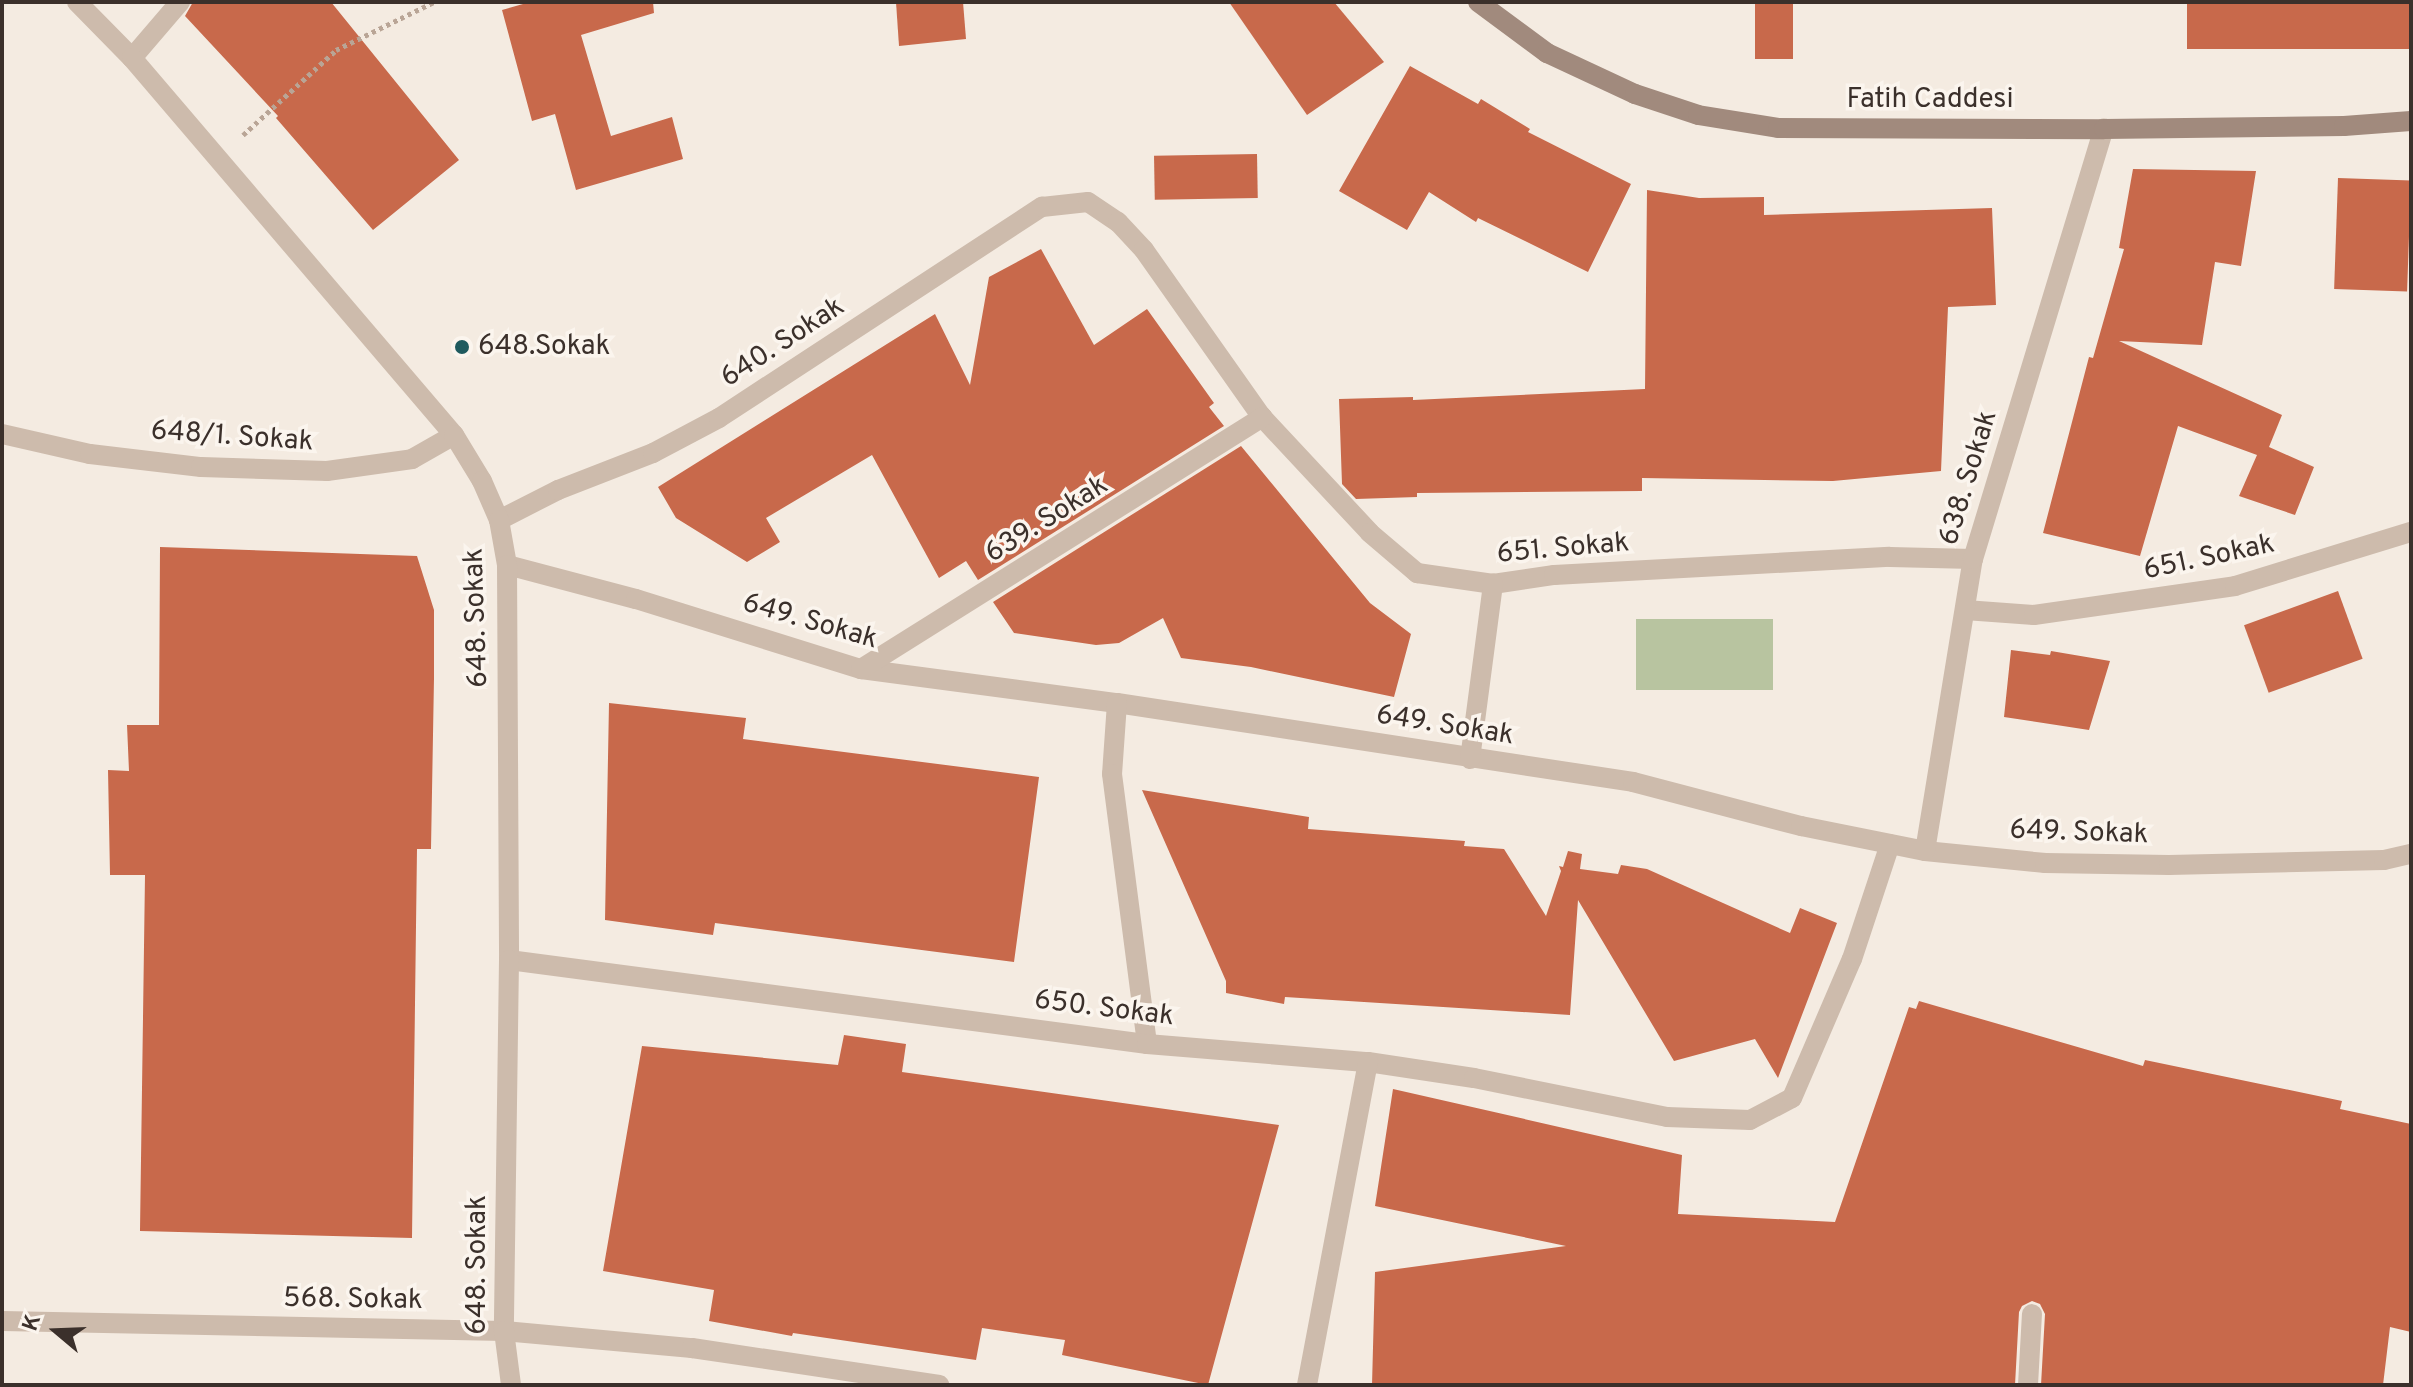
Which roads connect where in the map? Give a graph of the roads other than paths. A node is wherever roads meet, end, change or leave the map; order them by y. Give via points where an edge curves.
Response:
1 (77, 2) edge
2 (180, 2) edge
3 (1478, 2) edge
4 (132, 58) junction
5 (2411, 121) edge
6 (2104, 129) junction
7 (1088, 202) joint
8 (1262, 417) junction
9 (2, 434) edge
10 (454, 435) junction
11 (499, 520) junction
12 (2411, 532) edge
13 (1973, 559) junction
14 (507, 565) junction
15 (1493, 584) junction
16 (1965, 610) junction
17 (861, 669) junction
18 (1117, 703) junction
19 (1470, 759) junction
20 (1890, 844) junction
21 (1925, 851) junction
22 (2411, 854) edge
23 (2384, 860) junction
24 (2411, 868) edge
25 (509, 960) junction
26 (1147, 1044) junction
27 (1368, 1062) junction
28 (2032, 1314) dead end
29 (2, 1321) edge
30 (504, 1331) junction
31 (511, 1385) edge
32 (939, 1385) edge
33 (1307, 1385) edge
34 (2028, 1385) edge

1 - 4 street, 648. Sokak
2 - 4 street
3 - 6 main road, Fatih Caddesi via 1547,53 1635,94 1698,115 1778,128
4 - 10 street, 648. Sokak
5 - 6 main road, Fatih Caddesi
6 - 13 street, 638. Sokak
7 - 8 street, 651. Sokak via 1118,222 1144,250
7 - 11 street, 640. Sokak via 1042,207 719,418
8 - 15 street, 651. Sokak via 1370,533 1417,573
8 - 17 street, 639. Sokak
9 - 10 street, 648/1. Sokak via 90,454 327,471 412,459
10 - 11 street, 648. Sokak
11 - 14 street, 648. Sokak
12 - 16 street, 651. Sokak via 2235,586 2034,615
13 - 15 street, 651. Sokak via 1890,557 1554,575
13 - 16 street, 638. Sokak
14 - 17 street, 649. Sokak
14 - 25 street, 648. Sokak
15 - 19 street
16 - 21 street, 638. Sokak
17 - 18 street, 649. Sokak
18 - 19 street, 649. Sokak
18 - 26 street via 1112,774
19 - 20 street, 649. Sokak via 1633,782
20 - 21 street, 649. Sokak
20 - 27 street, 650. Sokak via 1852,959 1792,1098 1750,1120 1667,1117
21 - 23 street, 649. Sokak via 2045,863
22 - 23 street, 649. Sokak
23 - 24 street, 649. Sokak
25 - 26 street, 650. Sokak
25 - 30 street, 648. Sokak
26 - 27 street, 650. Sokak
27 - 33 street
28 - 34 street
29 - 30 street, 568. Sokak
30 - 31 street, 648. Sokak
30 - 32 street, 568. Sokak via 692,1348

